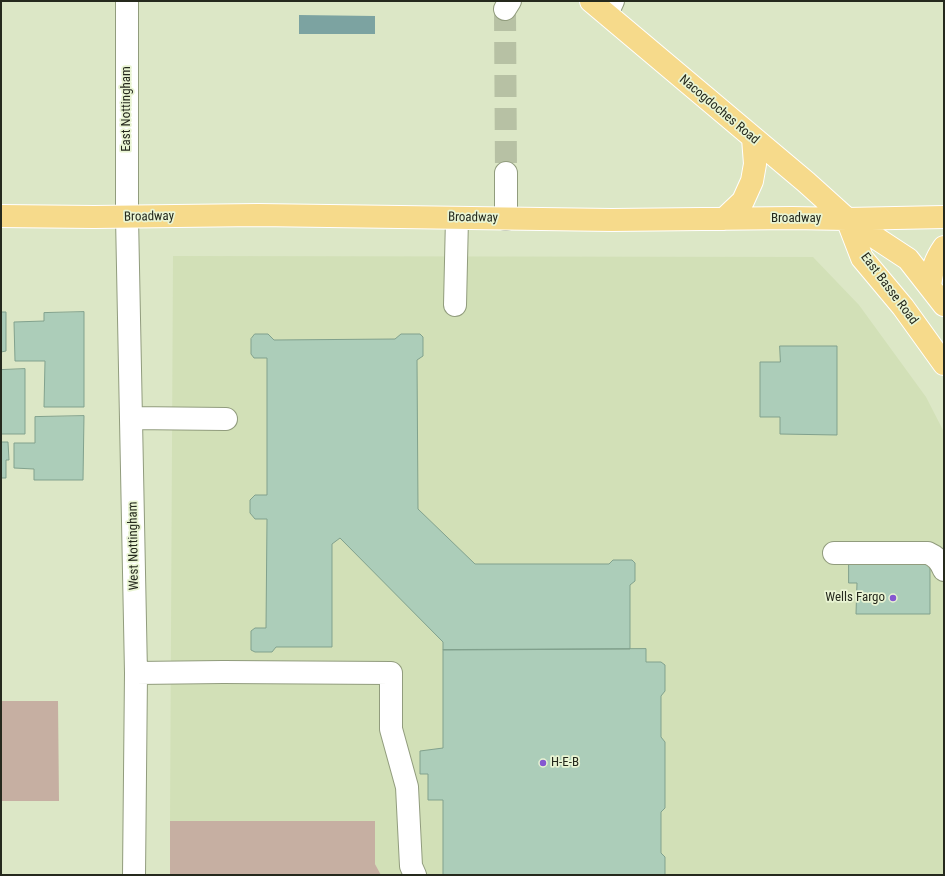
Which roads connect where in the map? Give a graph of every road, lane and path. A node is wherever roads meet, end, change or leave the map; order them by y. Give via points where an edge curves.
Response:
1 (127, 1) edge
2 (604, 5) edge
3 (753, 138) junction
4 (506, 173) tunnel mouth
5 (1, 216) edge
6 (127, 217) junction
7 (944, 217) edge
8 (457, 218) junction
9 (506, 219) junction
10 (848, 219) junction
11 (724, 220) junction
12 (944, 247) edge
13 (930, 286) junction
14 (455, 305) dead end
15 (944, 305) edge
16 (944, 364) edge
17 (131, 418) junction
18 (226, 419) dead end
19 (834, 553) dead end
20 (944, 570) edge
21 (136, 673) junction
22 (134, 875) edge
23 (415, 875) edge

1 - 6 street, East Nottingham
2 - 3 main road, Nacogdoches Road
3 - 10 main road, Nacogdoches Road
3 - 11 main road via 755,164 752,181 742,201
4 - 9 street
5 - 6 main road, Broadway
6 - 8 main road, Broadway via 258,215
6 - 17 street, West Nottingham
7 - 10 main road, Broadway
8 - 9 main road, Broadway
8 - 14 street
9 - 11 main road, Broadway
10 - 11 main road, Broadway
10 - 13 main road, East Basse Road via 908,259
10 - 16 main road, East Basse Road via 862,258 903,307
12 - 13 main road via 937,256
13 - 15 main road, East Basse Road
17 - 18 street
17 - 21 street, West Nottingham
19 - 20 street via 928,553 936,556
21 - 22 street, West Nottingham
21 - 23 street via 391,673 391,729 407,787 411,866

